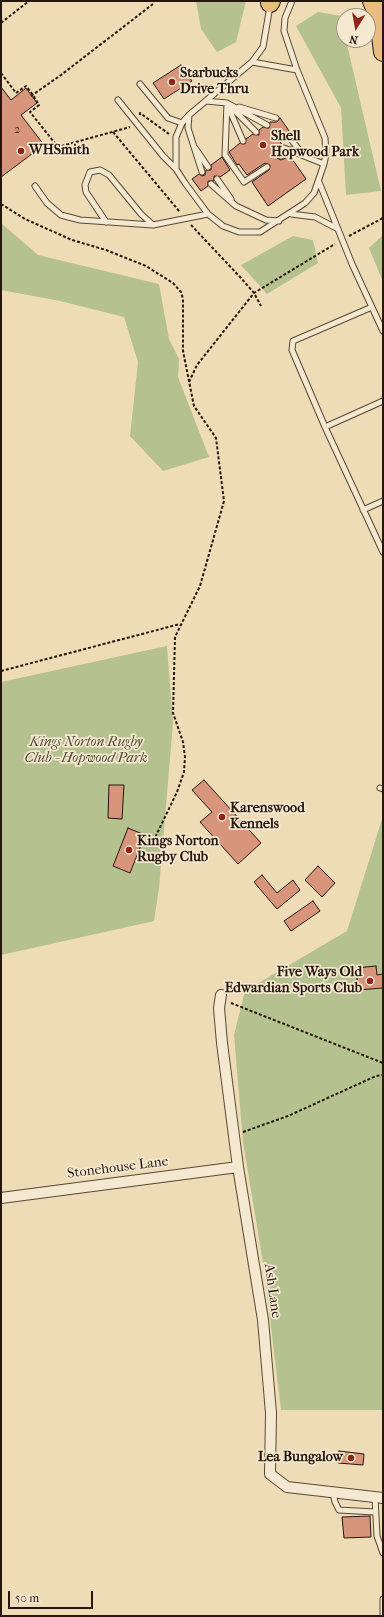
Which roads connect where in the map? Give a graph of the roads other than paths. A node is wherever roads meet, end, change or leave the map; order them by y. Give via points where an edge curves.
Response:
1 (292, 1) edge
2 (372, 1) edge
3 (271, 2) edge
4 (383, 52) edge
5 (252, 62) junction
6 (297, 70) junction
7 (140, 84) dead end
8 (118, 100) dead end
9 (206, 101) junction
10 (227, 103) junction
11 (190, 115) junction
12 (276, 118) dead end
13 (182, 123) junction
14 (267, 124) dead end
15 (256, 132) dead end
16 (243, 141) dead end
17 (293, 142) dead end
18 (191, 143) junction
19 (284, 148) dead end
20 (291, 150) junction
21 (304, 155) junction
22 (282, 156) dead end
23 (324, 164) junction
24 (208, 167) dead end
25 (263, 167) dead end
26 (176, 169) junction
27 (202, 172) dead end
28 (217, 179) dead end
29 (319, 182) junction
30 (211, 184) dead end
31 (34, 186) dead end
32 (236, 206) junction
33 (208, 214) junction
34 (291, 214) junction
35 (280, 221) junction
36 (106, 222) junction
37 (153, 225) junction
38 (338, 229) junction
39 (372, 307) junction
40 (383, 330) edge
41 (383, 401) edge
42 (325, 427) junction
43 (383, 501) edge
44 (363, 510) junction
45 (383, 552) edge
46 (220, 995) road end
47 (238, 1167) junction
48 (1, 1198) edge
49 (333, 1493) junction
50 (379, 1497) edge
51 (375, 1512) junction
52 (383, 1553) edge
53 (383, 1599) edge
54 (383, 1614) edge

1 - 6 lane via 284,31
2 - 4 highway via 379,18
3 - 5 lane via 263,47
5 - 6 lane
5 - 9 lane
6 - 23 lane via 325,138
7 - 13 lane via 168,118
8 - 26 lane
9 - 10 lane
9 - 11 lane
10 - 12 lane
10 - 14 lane
10 - 15 lane
10 - 16 lane
10 - 25 lane via 224,155 244,182
11 - 13 lane
11 - 18 lane via 188,128
13 - 26 lane via 176,137
17 - 21 lane
18 - 24 lane
18 - 27 lane
19 - 20 lane
20 - 21 lane
20 - 22 lane
21 - 23 lane
23 - 29 lane
26 - 33 lane
28 - 32 lane
29 - 34 lane via 310,198
29 - 38 lane
30 - 32 lane
31 - 36 lane via 47,203 61,215 80,220
32 - 35 lane via 266,220
33 - 35 lane via 223,226 244,232 260,232
33 - 37 lane
34 - 35 lane
34 - 38 lane via 315,217
36 - 37 lane
36 - 37 lane via 86,192 85,185 90,172 100,170 109,175
38 - 39 lane
39 - 40 lane
39 - 42 lane via 293,341 292,350
41 - 42 lane
42 - 44 lane
43 - 44 lane
44 - 45 lane
46 - 47 street, Ash Lane via 222,1043
47 - 48 street, Stonehouse Lane
47 - 49 street, Ash Lane via 263,1320 271,1413 270,1474 287,1487
49 - 50 street, Ash Lane
49 - 51 lane via 339,1510
50 - 51 lane
51 - 52 lane via 377,1536
53 - 54 lane

